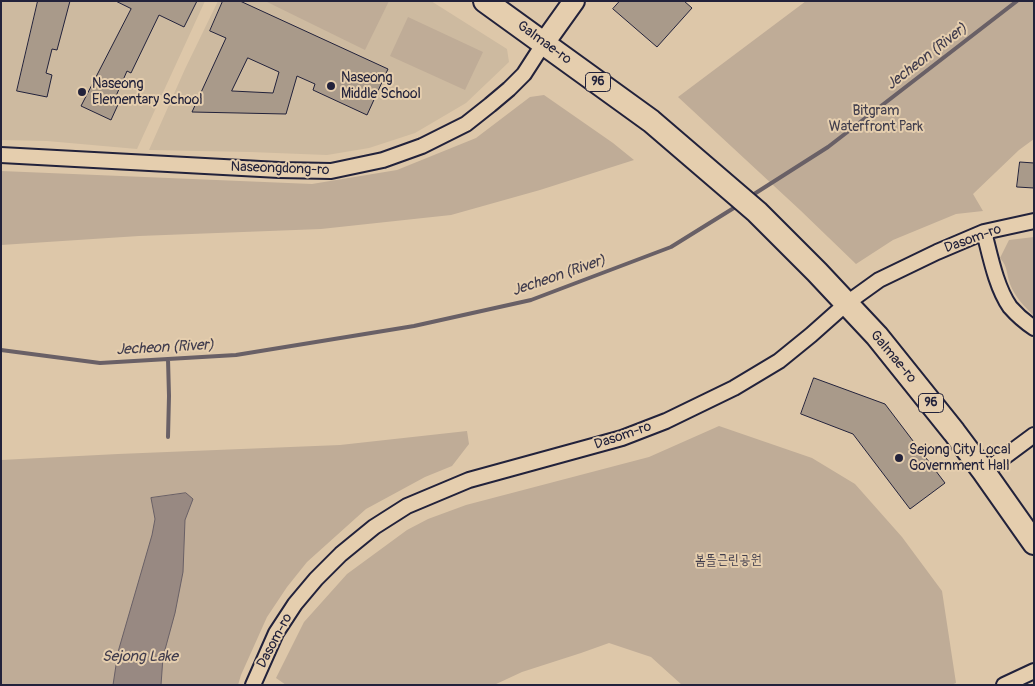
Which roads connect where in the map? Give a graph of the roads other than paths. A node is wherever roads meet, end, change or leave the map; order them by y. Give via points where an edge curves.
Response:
1 (485, 1) edge
2 (574, 1) edge
3 (544, 43) junction
4 (1, 155) edge
5 (1034, 221) edge
6 (984, 232) junction
7 (847, 303) junction
8 (1034, 328) edge
9 (1034, 435) edge
10 (984, 472) junction
11 (1034, 543) edge
12 (1034, 671) edge
13 (253, 685) edge
14 (1004, 685) edge

1 - 3 main road, Galmae-ro / 96
2 - 3 street
3 - 4 street, Naseongdong-ro via 524,74 466,124 422,146 383,160 331,171
3 - 7 main road, Galmae-ro / 96 via 651,121 757,212
5 - 6 street, Dasom-ro
6 - 7 street, Dasom-ro via 880,280
6 - 8 street via 1001,291 1010,307
7 - 10 main road, Galmae-ro / 96
7 - 13 street, Dasom-ro via 779,361 709,401 622,438 469,480 407,506 374,527 341,554 295,604 276,632
9 - 10 street
10 - 11 main road, Galmae-ro / 96
12 - 14 street

